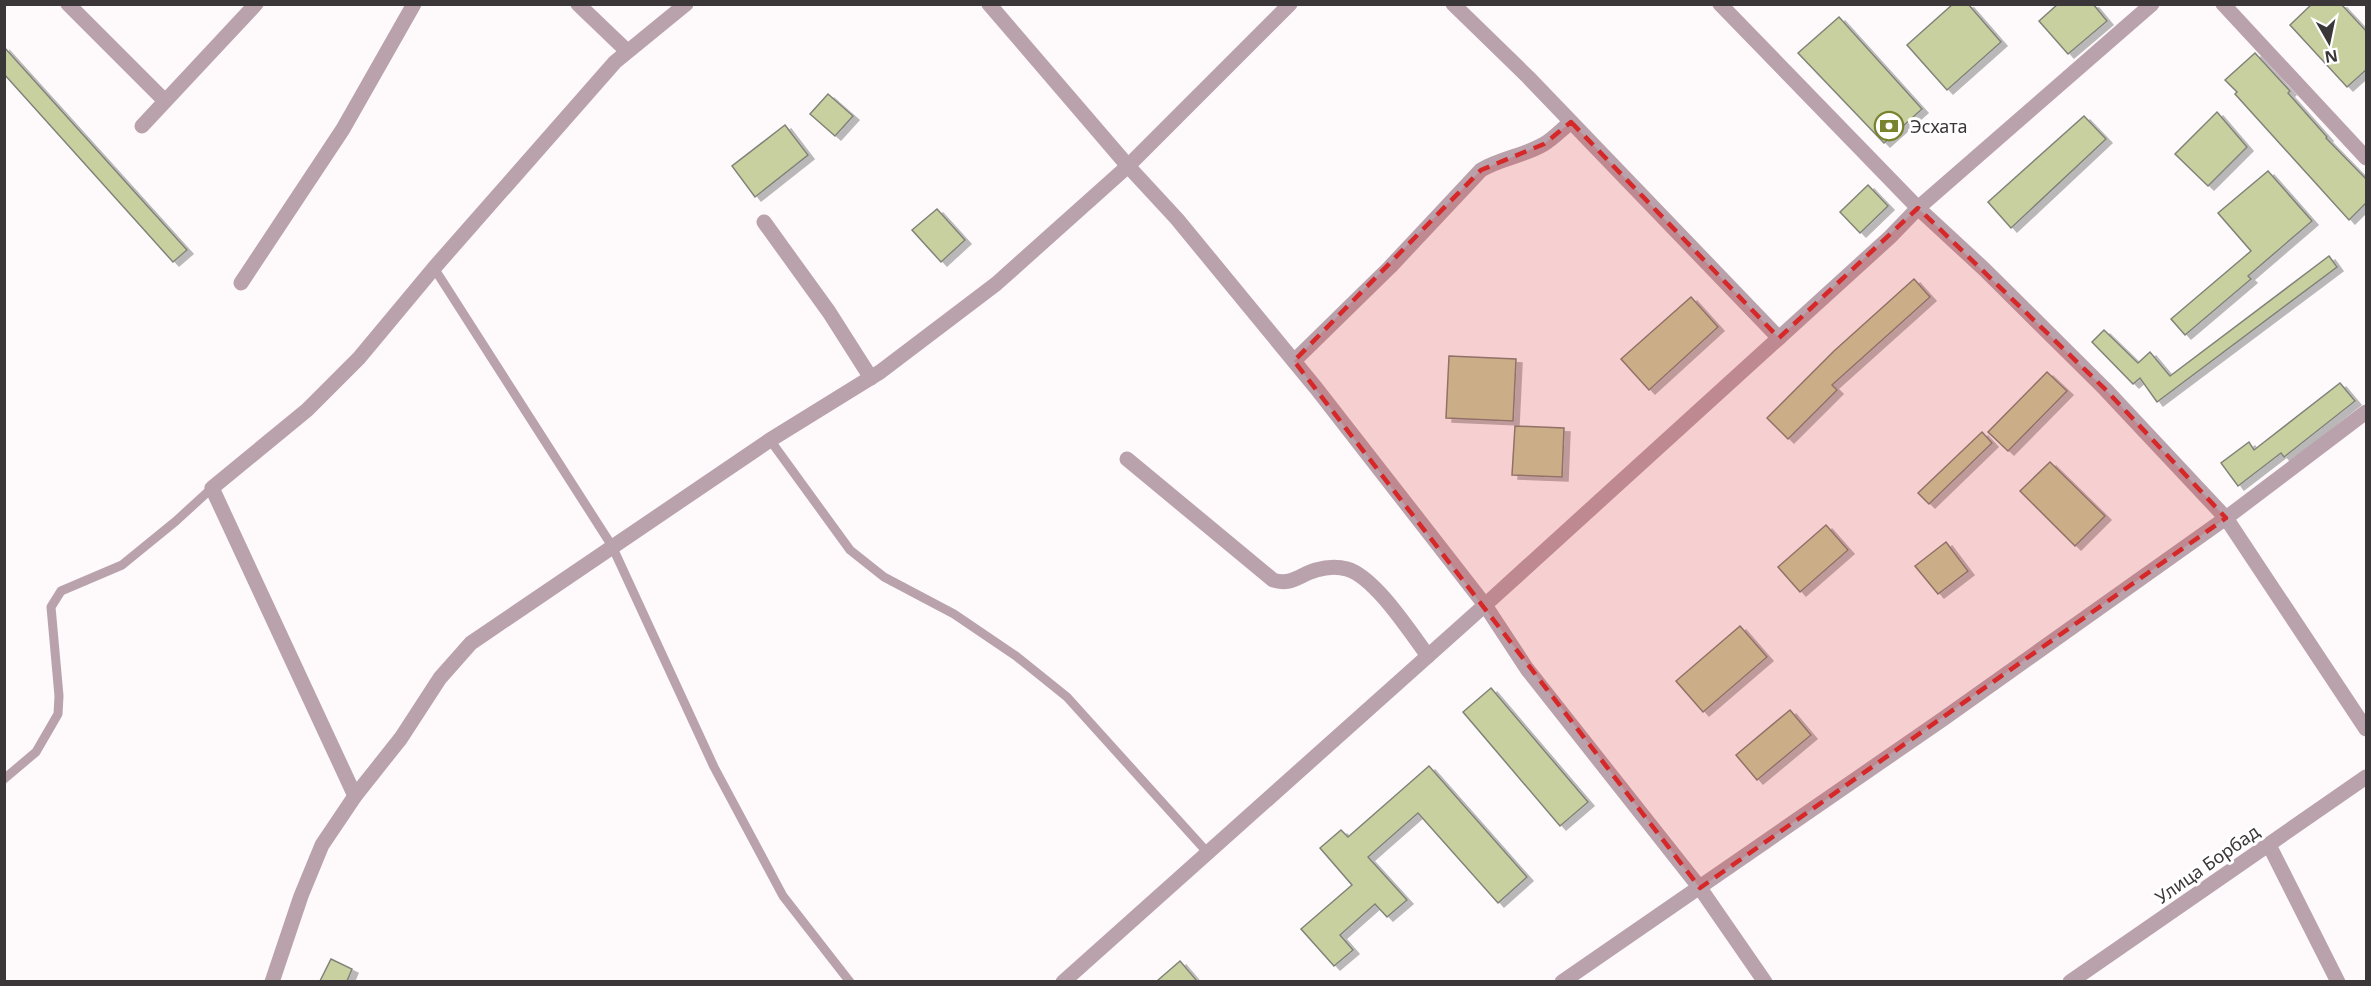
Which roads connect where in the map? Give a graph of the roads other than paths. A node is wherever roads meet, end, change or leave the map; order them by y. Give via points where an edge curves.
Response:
1 (68, 4) edge
2 (414, 4) edge
3 (578, 4) edge
4 (686, 4) edge
5 (989, 4) edge
6 (1290, 4) edge
7 (1453, 4) edge
8 (1720, 4) edge
9 (2152, 4) edge
10 (251, 6) edge
11 (2230, 7) edge
12 (627, 51) junction
13 (165, 101) junction
14 (1571, 122) junction
15 (142, 126) dead end
16 (2367, 158) edge
17 (1128, 166) junction
18 (1918, 208) junction
19 (764, 222) dead end
20 (434, 268) junction
21 (241, 283) dead end
22 (1779, 338) junction
23 (1294, 361) junction
24 (871, 378) junction
25 (2367, 412) edge
26 (770, 440) junction
27 (1127, 459) dead end
28 (212, 488) junction
29 (2226, 518) junction
30 (612, 546) junction
31 (1485, 605) junction
32 (1428, 656) junction
33 (2367, 729) edge
34 (2367, 777) edge
35 (4, 779) edge
36 (355, 796) junction
37 (2269, 845) junction
38 (1207, 852) junction
39 (1700, 888) junction
40 (272, 981) edge
41 (850, 981) edge
42 (1063, 981) edge
43 (1562, 981) edge
44 (1766, 981) edge
45 (2070, 981) edge
46 (2338, 981) edge

1 - 13 street
2 - 21 street via 343,129
3 - 12 street
4 - 12 street
5 - 17 street
6 - 17 street
7 - 14 street
8 - 18 street
9 - 18 street
10 - 13 street
11 - 16 street
12 - 20 street
13 - 15 street
14 - 22 street
14 - 23 street via 1544,144 1481,170
17 - 23 street
17 - 24 street via 996,284
18 - 22 street
18 - 29 street via 2105,389
19 - 24 street
20 - 28 street via 359,358 307,410
20 - 30 lane
22 - 31 street
23 - 31 street
24 - 26 street
25 - 29 street
26 - 30 street
26 - 38 lane via 850,550 884,577 954,614 1016,656 1066,697
27 - 32 street via 1273,580 1295,581 1314,570 1336,566 1362,576
28 - 35 lane via 122,565 61,591 54,600 51,607 58,714 36,752
28 - 36 street
29 - 33 street
29 - 39 street
30 - 36 street via 471,643 440,678 401,738
30 - 41 lane via 714,767 783,896
31 - 32 street
31 - 39 street via 1527,669
32 - 38 street
34 - 37 street, Улица Борбад
36 - 40 street via 321,845
37 - 45 street, Улица Борбад
37 - 46 street
38 - 42 street
39 - 43 street
39 - 44 street

